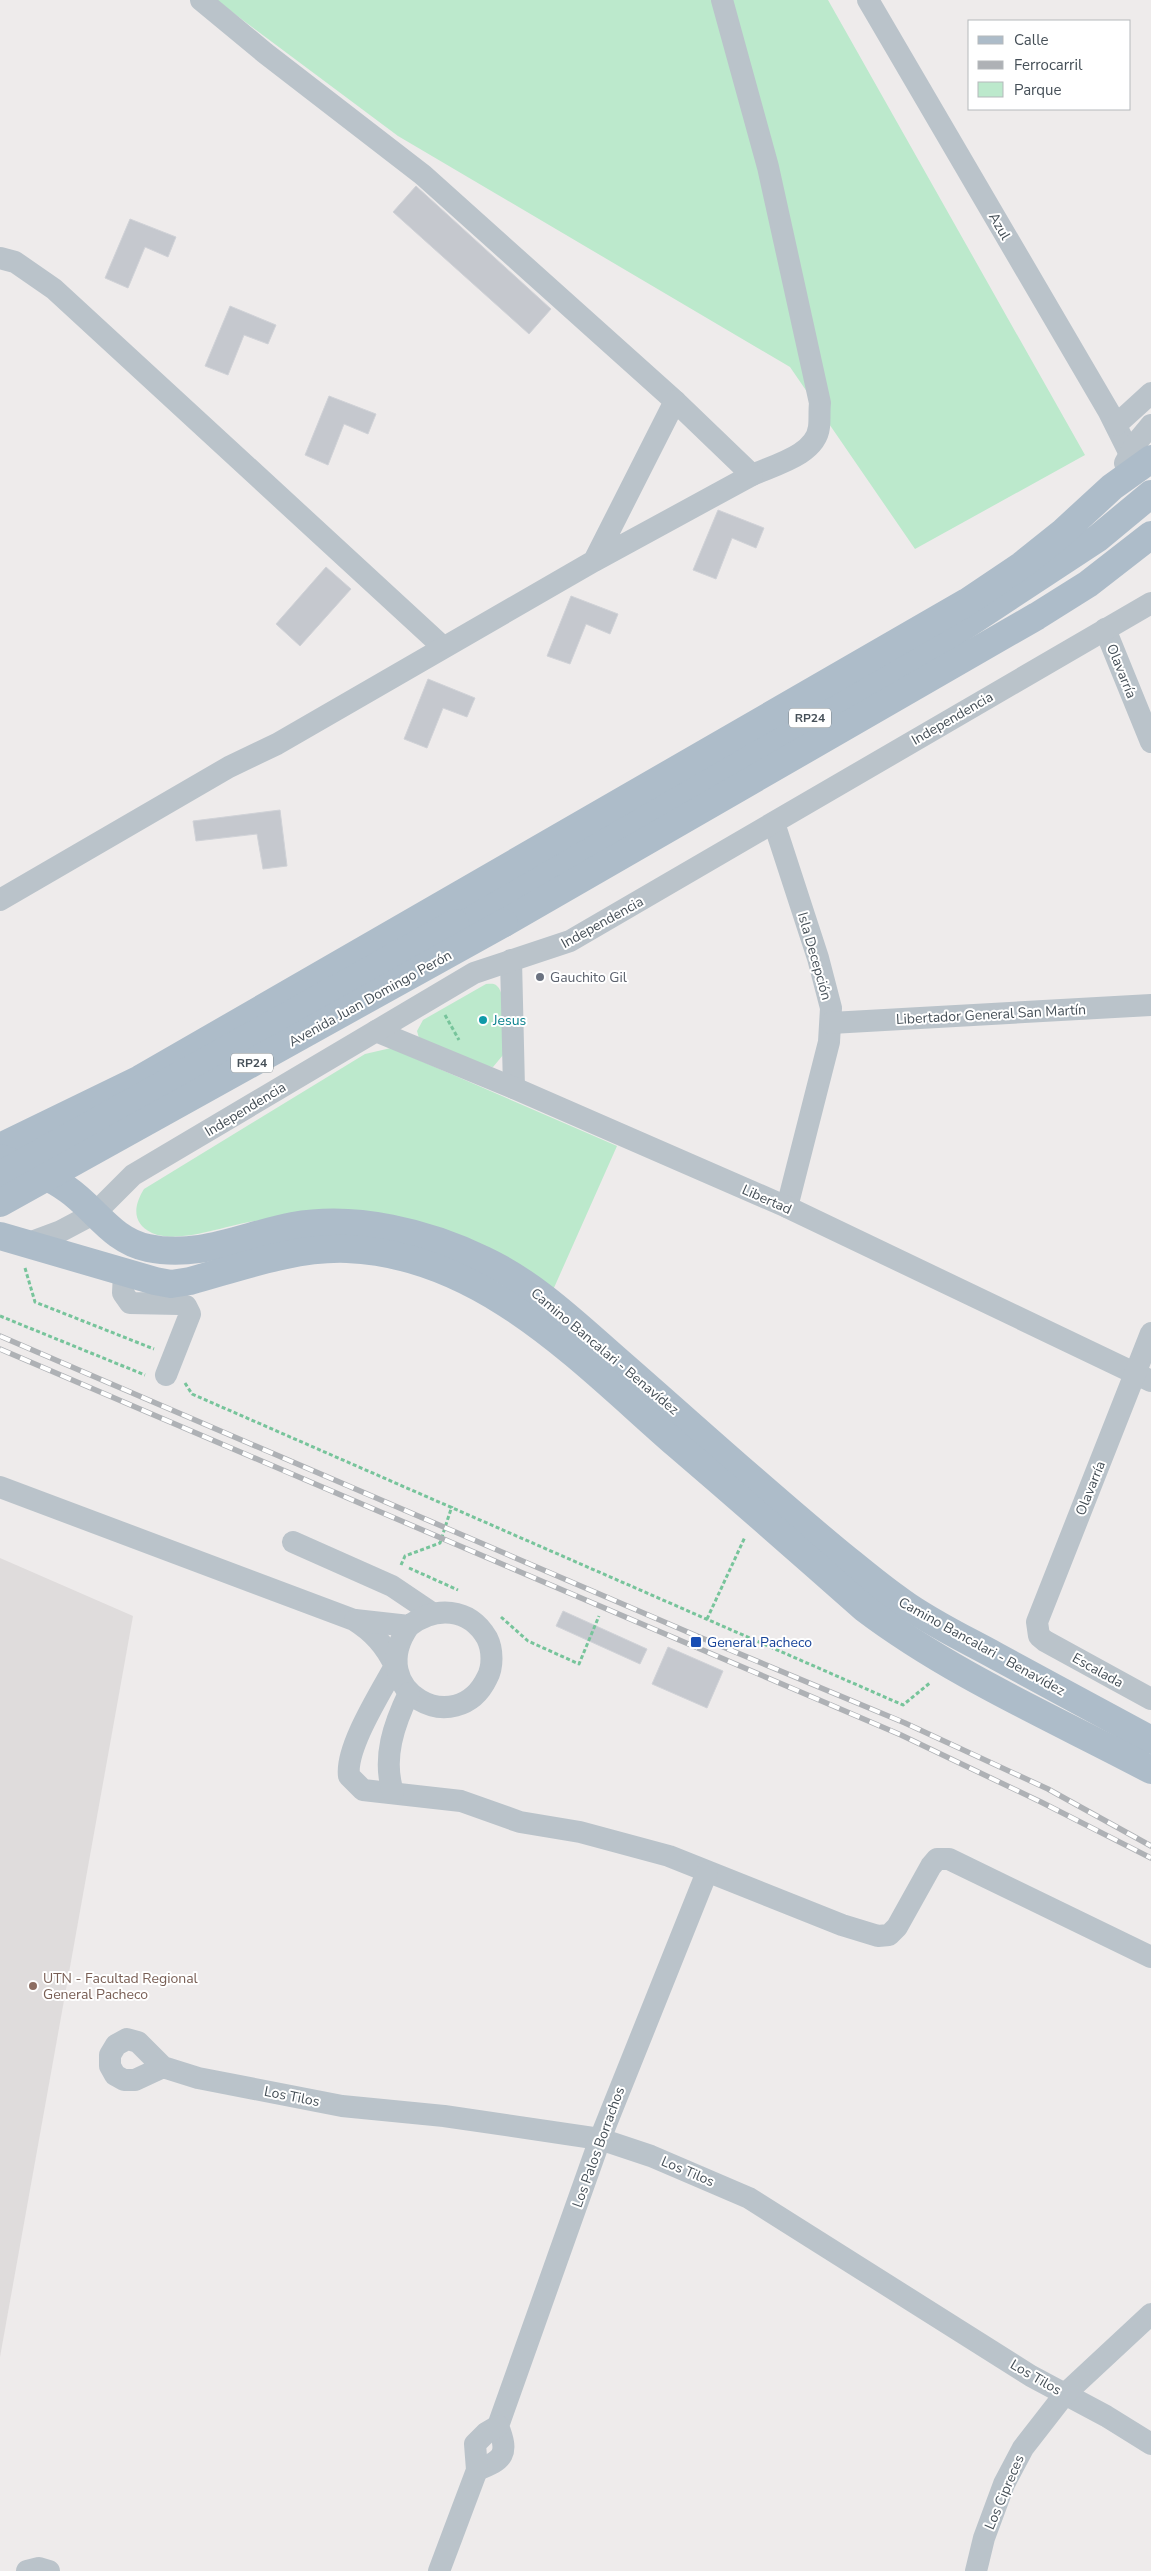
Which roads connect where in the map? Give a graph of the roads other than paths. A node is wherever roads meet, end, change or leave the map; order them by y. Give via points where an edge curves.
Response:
1 (201, 0) edge
2 (722, 0) edge
3 (868, 0) edge
4 (0, 258) edge
5 (1151, 394) edge
6 (675, 402) junction
7 (1116, 425) junction
8 (1151, 425) edge
9 (1141, 456) edge
10 (752, 475) junction
11 (1151, 494) edge
12 (1151, 535) edge
13 (594, 561) junction
14 (1151, 603) edge
15 (1105, 629) junction
16 (443, 647) junction
17 (1151, 742) edge
18 (774, 823) junction
19 (0, 900) edge
20 (511, 960) junction
21 (1151, 1005) edge
22 (831, 1023) junction
23 (376, 1031) junction
24 (514, 1088) junction
25 (0, 1147) edge
26 (0, 1158) edge
27 (0, 1175) edge
28 (0, 1203) edge
29 (787, 1207) junction
30 (95, 1213) junction
31 (15, 1240) edge
32 (124, 1273) junction
33 (1151, 1333) edge
34 (162, 1369) road end
35 (1144, 1377) edge
36 (0, 1487) edge
37 (293, 1542) dead end
38 (432, 1613) junction
39 (354, 1620) junction
40 (409, 1626) junction
41 (1045, 1641) joint
42 (395, 1666) junction
43 (409, 1693) junction
44 (1151, 1699) edge
45 (1151, 1740) edge
46 (1151, 1770) edge
47 (393, 1792) junction
48 (706, 1872) junction
49 (1151, 1957) edge
50 (163, 2067) dead end
51 (600, 2139) junction
52 (1151, 2314) edge
53 (1065, 2394) junction
54 (1151, 2444) edge
55 (27, 2571) edge
56 (49, 2571) edge
57 (440, 2571) edge
58 (976, 2571) edge

1 - 6 street via 423,175
2 - 10 street via 768,167 820,403 819,428 812,443 798,454
3 - 7 street, Azul
4 - 16 street via 15,262 54,289
5 - 7 street
6 - 10 street
6 - 13 street
7 - 9 street, Azul
8 - 9 street
9 - 25 main road via 1062,533 1022,565 966,602 140,1079
10 - 13 street
11 - 27 main road, RP24, bridge via 1098,538 931,648 455,923
12 - 28 main road, Avenida Juan Domingo Perón / RP24, bridge via 1088,584 1020,626 504,923
13 - 16 street
14 - 15 street, Independencia
15 - 17 street, Olavarría
15 - 18 street, Independencia
16 - 19 street
18 - 20 street, Independencia via 557,948
18 - 22 street, Isla Decepción via 818,958 831,1008
20 - 23 street, Independencia via 474,973
20 - 24 street
21 - 22 street, Libertador General San Martín
22 - 29 street, Isla Decepción
23 - 24 street, Libertad
23 - 30 street, Independencia via 133,1175
24 - 29 street, Libertad
26 - 30 main road, Camino Bancalari - Benavídez via 63,1186
29 - 35 street, Libertad
30 - 31 street, Independencia via 62,1231
30 - 45 main road, Camino Bancalari - Benavídez via 115,1234 147,1248 195,1250 226,1245 293,1226 328,1223 361,1224 402,1231 481,1258 522,1282 561,1311 834,1549 904,1604
31 - 32 main road, Camino Bancalari - Benavídez
32 - 34 street via 123,1293 130,1303 179,1304 186,1306 190,1314
32 - 46 main road, Camino Bancalari - Benavídez via 171,1284 311,1251 348,1249 432,1266 496,1296 559,1342 864,1608 952,1665
33 - 35 street, Olavarría
35 - 41 street, Olavarría via 1040,1610 1037,1629
36 - 39 street
37 - 38 street via 392,1586
38 - 40 street
38 - 43 street via 449,1611 478,1626 488,1640 492,1656 490,1672 483,1688 471,1700 455,1706 422,1703
39 - 40 street
39 - 42 street via 379,1639
40 - 42 street via 400,1638
41 - 44 street, Escalada
42 - 43 street
42 - 47 street via 365,1722 347,1766 349,1776 364,1790
43 - 47 street via 392,1735 387,1767
47 - 48 street via 461,1801 520,1822 626,1843
48 - 49 street via 878,1936 889,1935 897,1927 937,1859 949,1859
48 - 51 street, Los Palos Borrachos
50 - 51 street, Los Tilos via 198,2078 342,2106 444,2116
51 - 53 street, Los Tilos via 652,2156 749,2198 1031,2376
51 - 57 street, Los Palos Borrachos via 498,2426 504,2442 501,2458 476,2470
52 - 53 street, Los Cipreces
53 - 54 street, Los Tilos
53 - 58 street, Los Cipreces via 1023,2448 1004,2484
55 - 56 street via 39,2568

